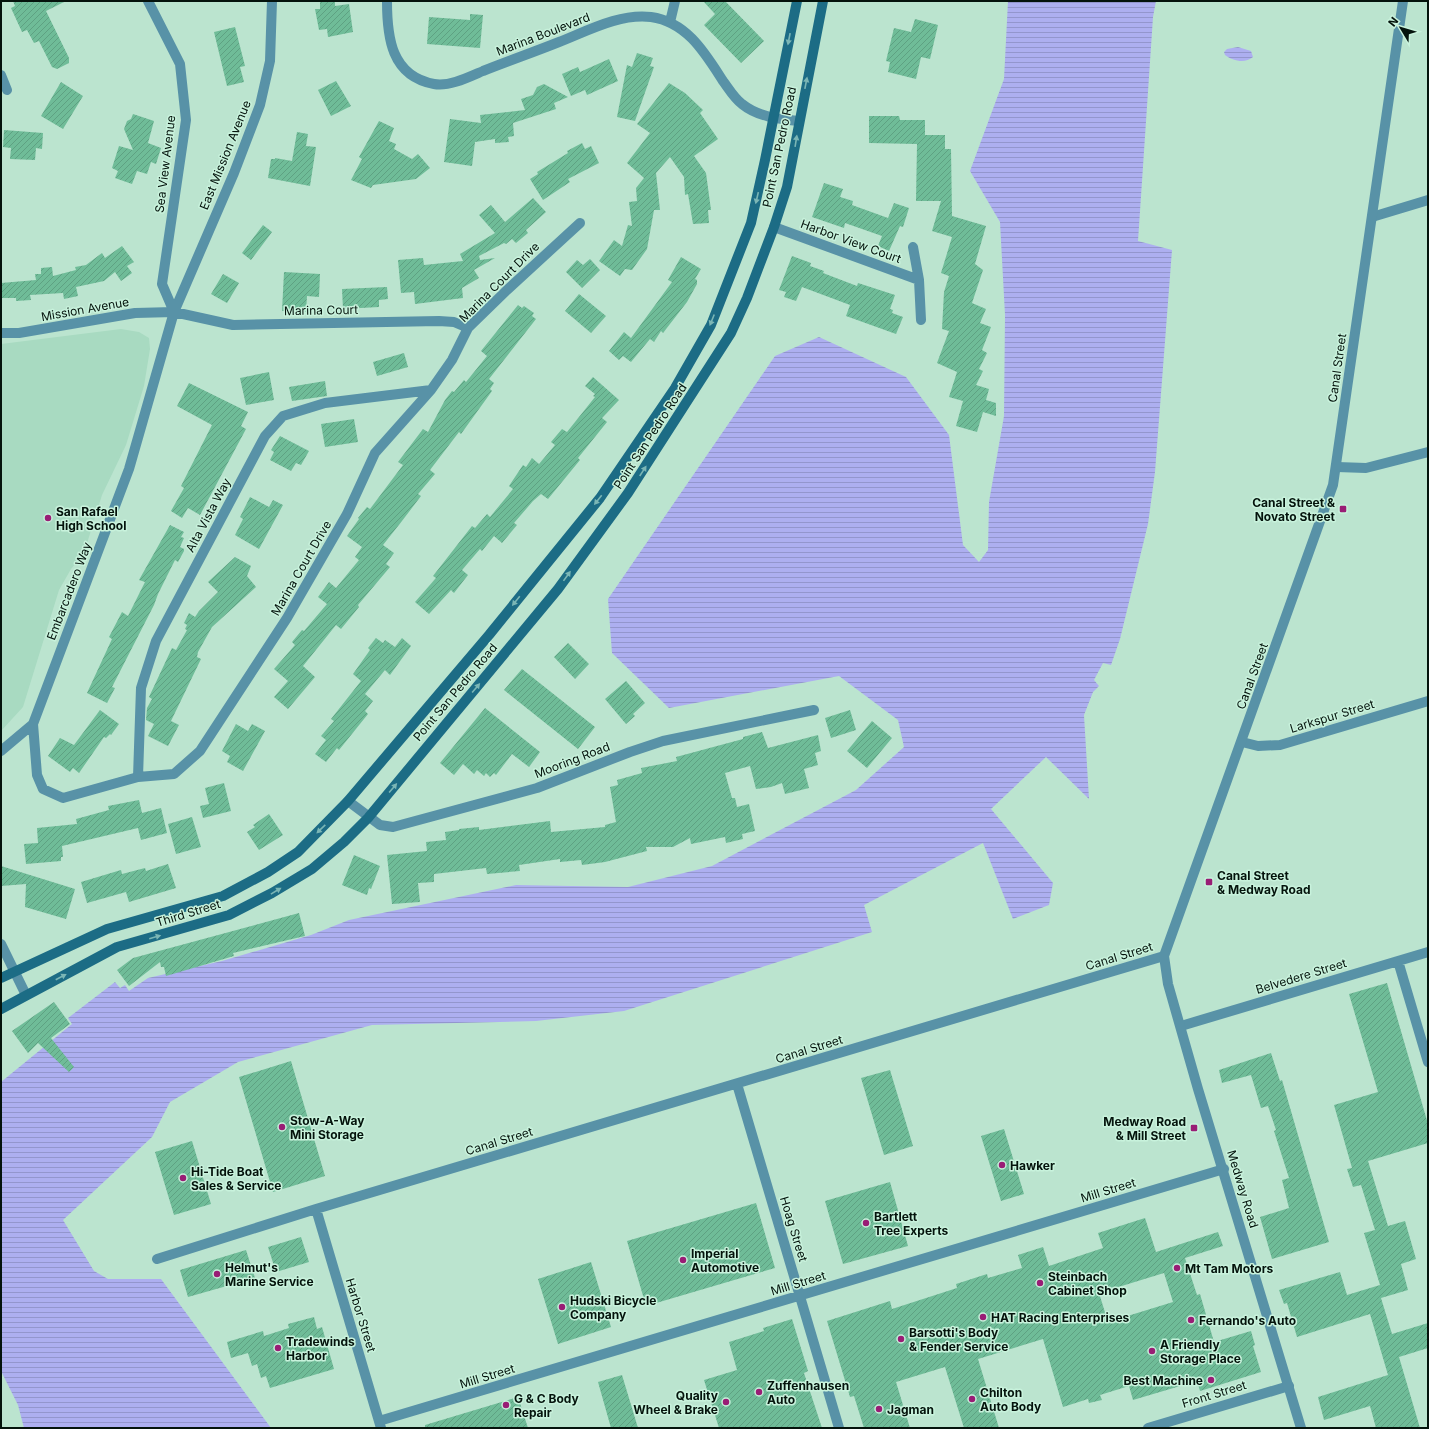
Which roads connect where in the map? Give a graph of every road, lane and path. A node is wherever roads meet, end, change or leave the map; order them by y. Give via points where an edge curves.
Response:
1 (148, 1) edge
2 (272, 1) edge
3 (387, 1) edge
4 (675, 1) edge
5 (797, 1) edge
6 (823, 1) edge
7 (1403, 1) edge
8 (670, 22) junction
9 (1, 75) edge
10 (7, 90) dead end
11 (773, 118) junction
12 (799, 121) junction
13 (1428, 200) edge
14 (1372, 217) junction
15 (580, 223) dead end
16 (774, 228) junction
17 (913, 247) dead end
18 (919, 280) junction
19 (174, 312) junction
20 (921, 320) dead end
21 (468, 328) junction
22 (1, 333) edge
23 (431, 390) junction
24 (1428, 452) edge
25 (1336, 467) junction
26 (1428, 701) edge
27 (814, 710) dead end
28 (32, 724) junction
29 (1242, 742) junction
30 (1, 751) edge
31 (138, 777) junction
32 (348, 801) junction
33 (368, 818) junction
34 (1, 944) edge
35 (1428, 952) edge
36 (1164, 956) junction
37 (1398, 961) junction
38 (14, 971) junction
39 (1, 978) edge
40 (26, 995) junction
41 (1, 1008) edge
42 (1181, 1026) junction
43 (1428, 1062) edge
44 (737, 1084) junction
45 (1224, 1170) junction
46 (316, 1210) junction
47 (157, 1259) dead end
48 (800, 1296) junction
49 (1289, 1386) junction
50 (380, 1425) edge
51 (839, 1428) edge
52 (1148, 1428) edge
53 (1301, 1428) edge

1 - 19 street, Sea View Avenue via 180,64 186,120 162,284
2 - 19 street, East Mission Avenue via 270,61 260,105 234,173
3 - 8 street, Marina Boulevard via 388,31 394,54 404,70 435,84 453,82 476,74 624,18 650,17
4 - 8 street
5 -> 11 main road, Point San Pedro Road
12 -> 6 main road, Point San Pedro Road
7 - 14 street, Canal Street
8 - 11 street, Marina Boulevard via 686,32 702,50 741,104
9 - 10 street
11 - 12 street, Marina Boulevard
11 -> 32 main road, Point San Pedro Road via 751,223 711,325 675,388 600,498
16 -> 12 main road, Point San Pedro Road via 787,187
13 - 14 street
14 - 25 street, Canal Street
15 - 21 street, Marina Court Drive
16 - 18 street, Harbor View Court
33 -> 16 main road, Point San Pedro Road via 558,589 628,493 731,333
17 - 18 street, Harbor View Court
18 - 20 street, Harbor View Court
19 - 21 street, Marina Court via 233,325 439,321 454,322
19 - 22 street, Mission Avenue via 135,313 19,333
19 - 28 street, Embarcadero Way via 129,469
21 - 23 street, Marina Court Drive via 452,360
23 - 31 street, Marina Court Drive via 375,453 347,514 287,618 200,751 174,774
23 - 31 street, Alta Vista Way via 325,403 283,416 265,436 156,641 141,688
24 - 25 street via 1366,468
25 - 29 street, Canal Street via 1328,503
26 - 29 street, Larkspur Street via 1280,745 1266,747
27 - 33 street, Mooring Road via 663,741 537,788 412,823 392,827 380,825
28 - 30 street, Embarcadero Way
28 - 31 street, Marina Court Drive via 37,775 43,789 63,798
29 - 36 street, Canal Street
32 - 33 street, Mooring Road
32 -> 38 main road, Third Street via 298,852 268,872 223,896 107,929
40 -> 33 main road, Third Street via 117,947 229,915 272,893 312,868
34 - 38 street
35 - 37 street, Belvedere Street
36 - 42 street, Medway Road via 1167,978
36 - 44 street, Canal Street
37 - 42 street, Belvedere Street
37 - 43 street
38 - 39 main road, Third Street
38 - 40 street
40 - 41 main road, Third Street
42 - 45 street, Medway Road
44 - 46 street, Canal Street
44 - 48 street, Hoag Street
45 - 48 street, Mill Street
45 - 49 street, Medway Road
46 - 47 street, Canal Street
46 - 50 street, Harbor Street
48 - 50 street, Mill Street
48 - 51 street, Hoag Street
49 - 52 street, Front Street
49 - 53 street, Medway Road

